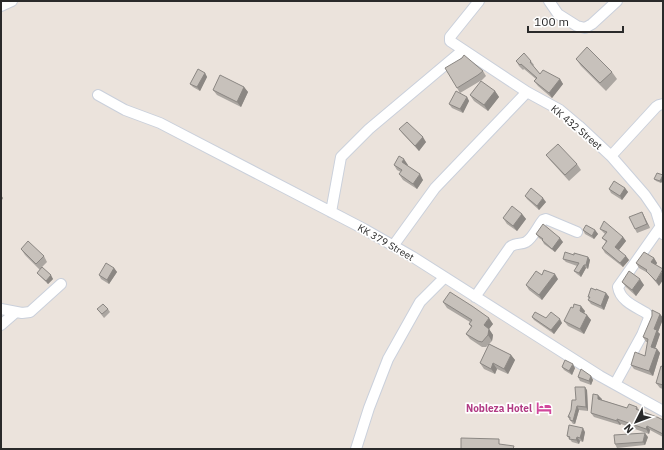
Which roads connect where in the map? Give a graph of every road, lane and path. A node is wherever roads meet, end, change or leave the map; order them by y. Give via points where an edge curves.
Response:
1 (12, 1) edge
2 (480, 1) edge
3 (549, 1) edge
4 (617, 1) edge
5 (1, 6) edge
6 (463, 50) junction
7 (527, 92) junction
8 (98, 96) dead end
9 (663, 104) edge
10 (611, 156) junction
11 (331, 212) junction
12 (662, 230) edge
13 (577, 232) dead end
14 (393, 246) junction
15 (444, 278) junction
16 (61, 284) dead end
17 (475, 297) junction
18 (1, 309) edge
19 (16, 312) junction
20 (1, 325) edge
21 (615, 384) junction
22 (663, 410) edge
23 (356, 449) edge

1 - 5 street
2 - 6 street, KK 432 Street via 450,37 450,41
3 - 4 street via 558,14 585,28
6 - 7 street, KK 432 Street
6 - 11 street via 369,129 341,156
7 - 10 street, KK 432 Street via 560,110
7 - 14 street via 435,188
8 - 11 street, KK 379 Street via 125,110 160,123
9 - 10 street via 656,107
10 - 12 street, KK 432 Street via 651,202
11 - 14 street, KK 379 Street
12 - 21 street via 618,287 626,301 646,313 649,318
13 - 17 street via 543,220 528,240 510,247
14 - 15 street, KK 379 Street
15 - 17 street, KK 379 Street
15 - 23 street via 420,302 388,359 368,408
16 - 19 street via 30,312
17 - 21 street, KK 379 Street
18 - 19 street
19 - 20 street
21 - 22 street, KK 379 Street

